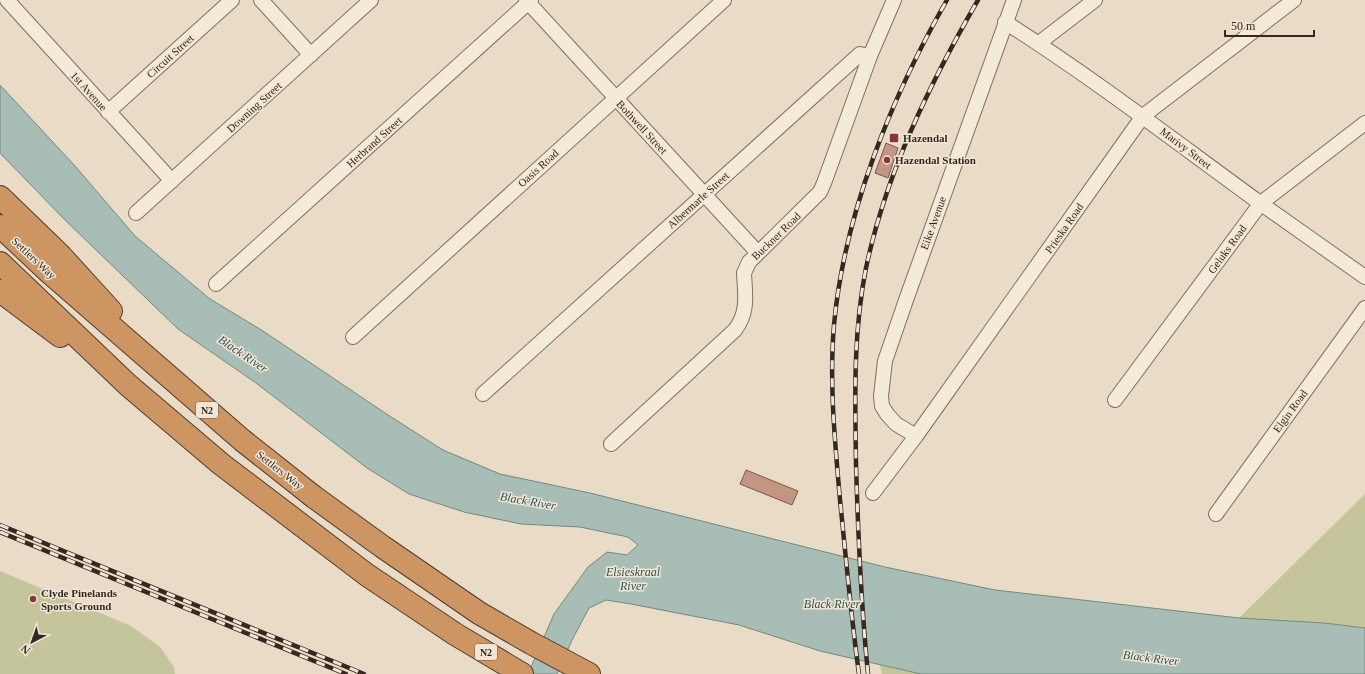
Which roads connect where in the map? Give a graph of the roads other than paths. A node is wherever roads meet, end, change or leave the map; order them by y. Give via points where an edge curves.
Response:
1 (7, 0) edge
2 (232, 0) edge
3 (261, 0) edge
4 (371, 0) edge
5 (724, 0) edge
6 (894, 0) edge
7 (1014, 0) edge
8 (1095, 0) edge
9 (1294, 0) edge
10 (529, 1) edge
11 (1005, 22) junction
12 (1039, 43) junction
13 (311, 55) junction
14 (870, 56) junction
15 (616, 98) junction
16 (108, 112) junction
17 (1144, 116) junction
18 (1365, 123) edge
19 (172, 181) junction
20 (704, 194) junction
21 (0, 197) edge
22 (1261, 203) junction
23 (136, 213) dead end
24 (0, 226) edge
25 (758, 253) junction
26 (0, 263) edge
27 (1365, 277) edge
28 (216, 284) dead end
29 (0, 290) edge
30 (1365, 308) edge
31 (353, 337) dead end
32 (145, 355) junction
33 (128, 384) junction
34 (483, 394) dead end
35 (1115, 400) dead end
36 (916, 436) junction
37 (610, 444) dead end
38 (873, 494) dead end
39 (1216, 514) dead end
40 (519, 673) edge
41 (588, 674) edge

1 - 16 street, 1st Avenue
2 - 16 street, Circuit Street
3 - 13 street
4 - 13 street, Downing Street
5 - 15 street, Oasis Road
6 - 14 street
7 - 11 street, Eike Avenue
8 - 12 street
9 - 17 street, Prieska Road
10 - 15 street, Bothwell Street
10 - 28 street, Herbrand Street
11 - 12 street, Marivy Street
11 - 36 street, Eike Avenue via 885,361 882,406 896,424
12 - 17 street, Marivy Street
13 - 19 street, Downing Street
14 - 20 street, Albermarle Street via 860,54
14 - 25 street, Buckner Road via 820,192
15 - 20 street, Bothwell Street
15 - 31 street, Oasis Road
16 - 19 street, 1st Avenue
17 - 22 street, Marivy Street
17 - 36 street, Prieska Road
18 - 22 street, Geluks Road
19 - 23 street, Downing Street
20 - 25 street, Bothwell Street
20 - 34 street, Albermarle Street
21 - 32 highway via 61,256 105,304
22 - 27 street, Marivy Street
22 - 35 street, Geluks Road
24 - 32 highway, Settlers Way / N2
25 - 37 street, Buckner Road via 744,273 745,311 736,330
26 - 33 highway, N2
29 - 33 highway via 59,336
30 - 39 street, Elgin Road
32 - 41 highway, Settlers Way / N2 via 242,440 314,497 479,612
33 - 40 highway, N2 via 234,474 367,575
36 - 38 street, Prieska Road

